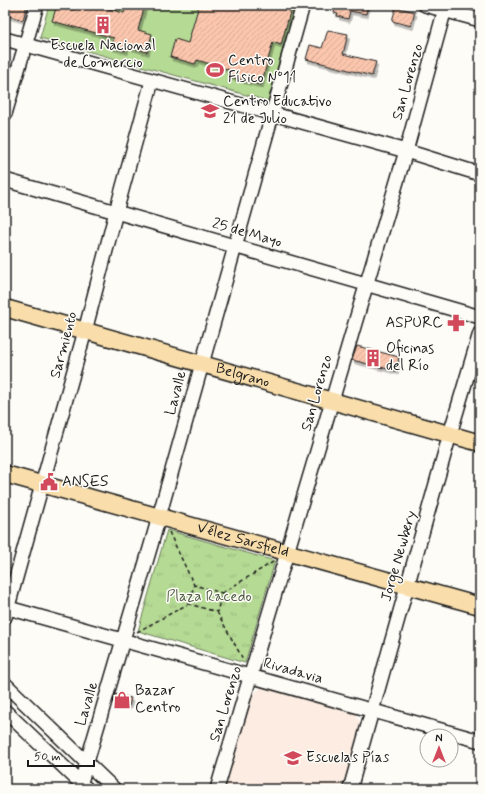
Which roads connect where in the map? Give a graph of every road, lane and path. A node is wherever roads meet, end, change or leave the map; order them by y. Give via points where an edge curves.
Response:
1 (37, 5) edge
2 (303, 5) edge
3 (425, 5) edge
4 (446, 8) edge
5 (480, 20) edge
6 (5, 39) edge
7 (25, 45) junction
8 (152, 81) junction
9 (5, 114) edge
10 (272, 114) junction
11 (406, 151) junction
12 (480, 174) edge
13 (5, 180) edge
14 (116, 212) junction
15 (235, 246) junction
16 (366, 284) junction
17 (5, 308) edge
18 (480, 317) edge
19 (85, 331) junction
20 (480, 333) edge
21 (201, 365) junction
22 (332, 401) junction
23 (450, 434) junction
24 (480, 443) edge
25 (5, 474) edge
26 (43, 485) junction
27 (159, 517) junction
28 (287, 553) junction
29 (194, 585) junction
30 (407, 586) junction
31 (222, 593) junction
32 (188, 604) junction
33 (480, 606) edge
34 (6, 611) edge
35 (217, 612) junction
36 (124, 641) junction
37 (251, 676) junction
38 (5, 684) edge
39 (372, 710) junction
40 (5, 711) edge
41 (480, 741) edge
42 (87, 762) junction
43 (82, 787) edge
44 (114, 789) edge
45 (217, 789) edge
46 (350, 789) edge

1 - 7 street
2 - 10 street, Lavalle
3 - 4 street
4 - 5 street
4 - 11 street, San Lorenzo
6 - 7 street
7 - 8 street
7 - 9 street
8 - 10 street
8 - 14 street, Sarmiento
10 - 11 street
10 - 15 street, Lavalle
11 - 12 street
11 - 16 street, San Lorenzo
13 - 14 street, 25 de Mayo
14 - 15 street, 25 de Mayo
14 - 19 street, Sarmiento
15 - 16 street, 25 de Mayo
15 - 21 street, Lavalle
16 - 18 street, 25 de Mayo
16 - 22 street, San Lorenzo
17 - 19 main road, Belgrano
19 - 21 main road, Belgrano
19 - 26 street, Sarmiento
20 - 23 street, Jorge Newbery
21 - 22 main road, Belgrano
21 - 27 street, Lavalle
22 - 23 main road, Belgrano
22 - 28 street, San Lorenzo
23 - 24 main road, Belgrano
23 - 30 street, Jorge Newbery
25 - 26 main road, Vélez Sarsfield
26 - 27 main road, Vélez Sarsfield
26 - 34 street, Sarmiento
27 - 28 main road, Vélez Sarsfield
27 - 29 path via 168,530
27 - 36 street, Lavalle
28 - 30 main road, Vélez Sarsfield
28 - 31 path
28 - 37 street, San Lorenzo
29 - 31 path
29 - 32 path
30 - 33 main road, Vélez Sarsfield
30 - 39 street, Jorge Newbery
31 - 35 path
32 - 35 path
32 - 36 path
34 - 36 street, Rivadavia
35 - 37 path
36 - 37 street, Rivadavia
36 - 42 street, Lavalle
37 - 39 street, Rivadavia
37 - 45 street, San Lorenzo
38 - 42 street
39 - 41 street, Rivadavia
39 - 46 street, Jorge Newbery
40 - 43 street
42 - 43 street, Lavalle
42 - 44 street

